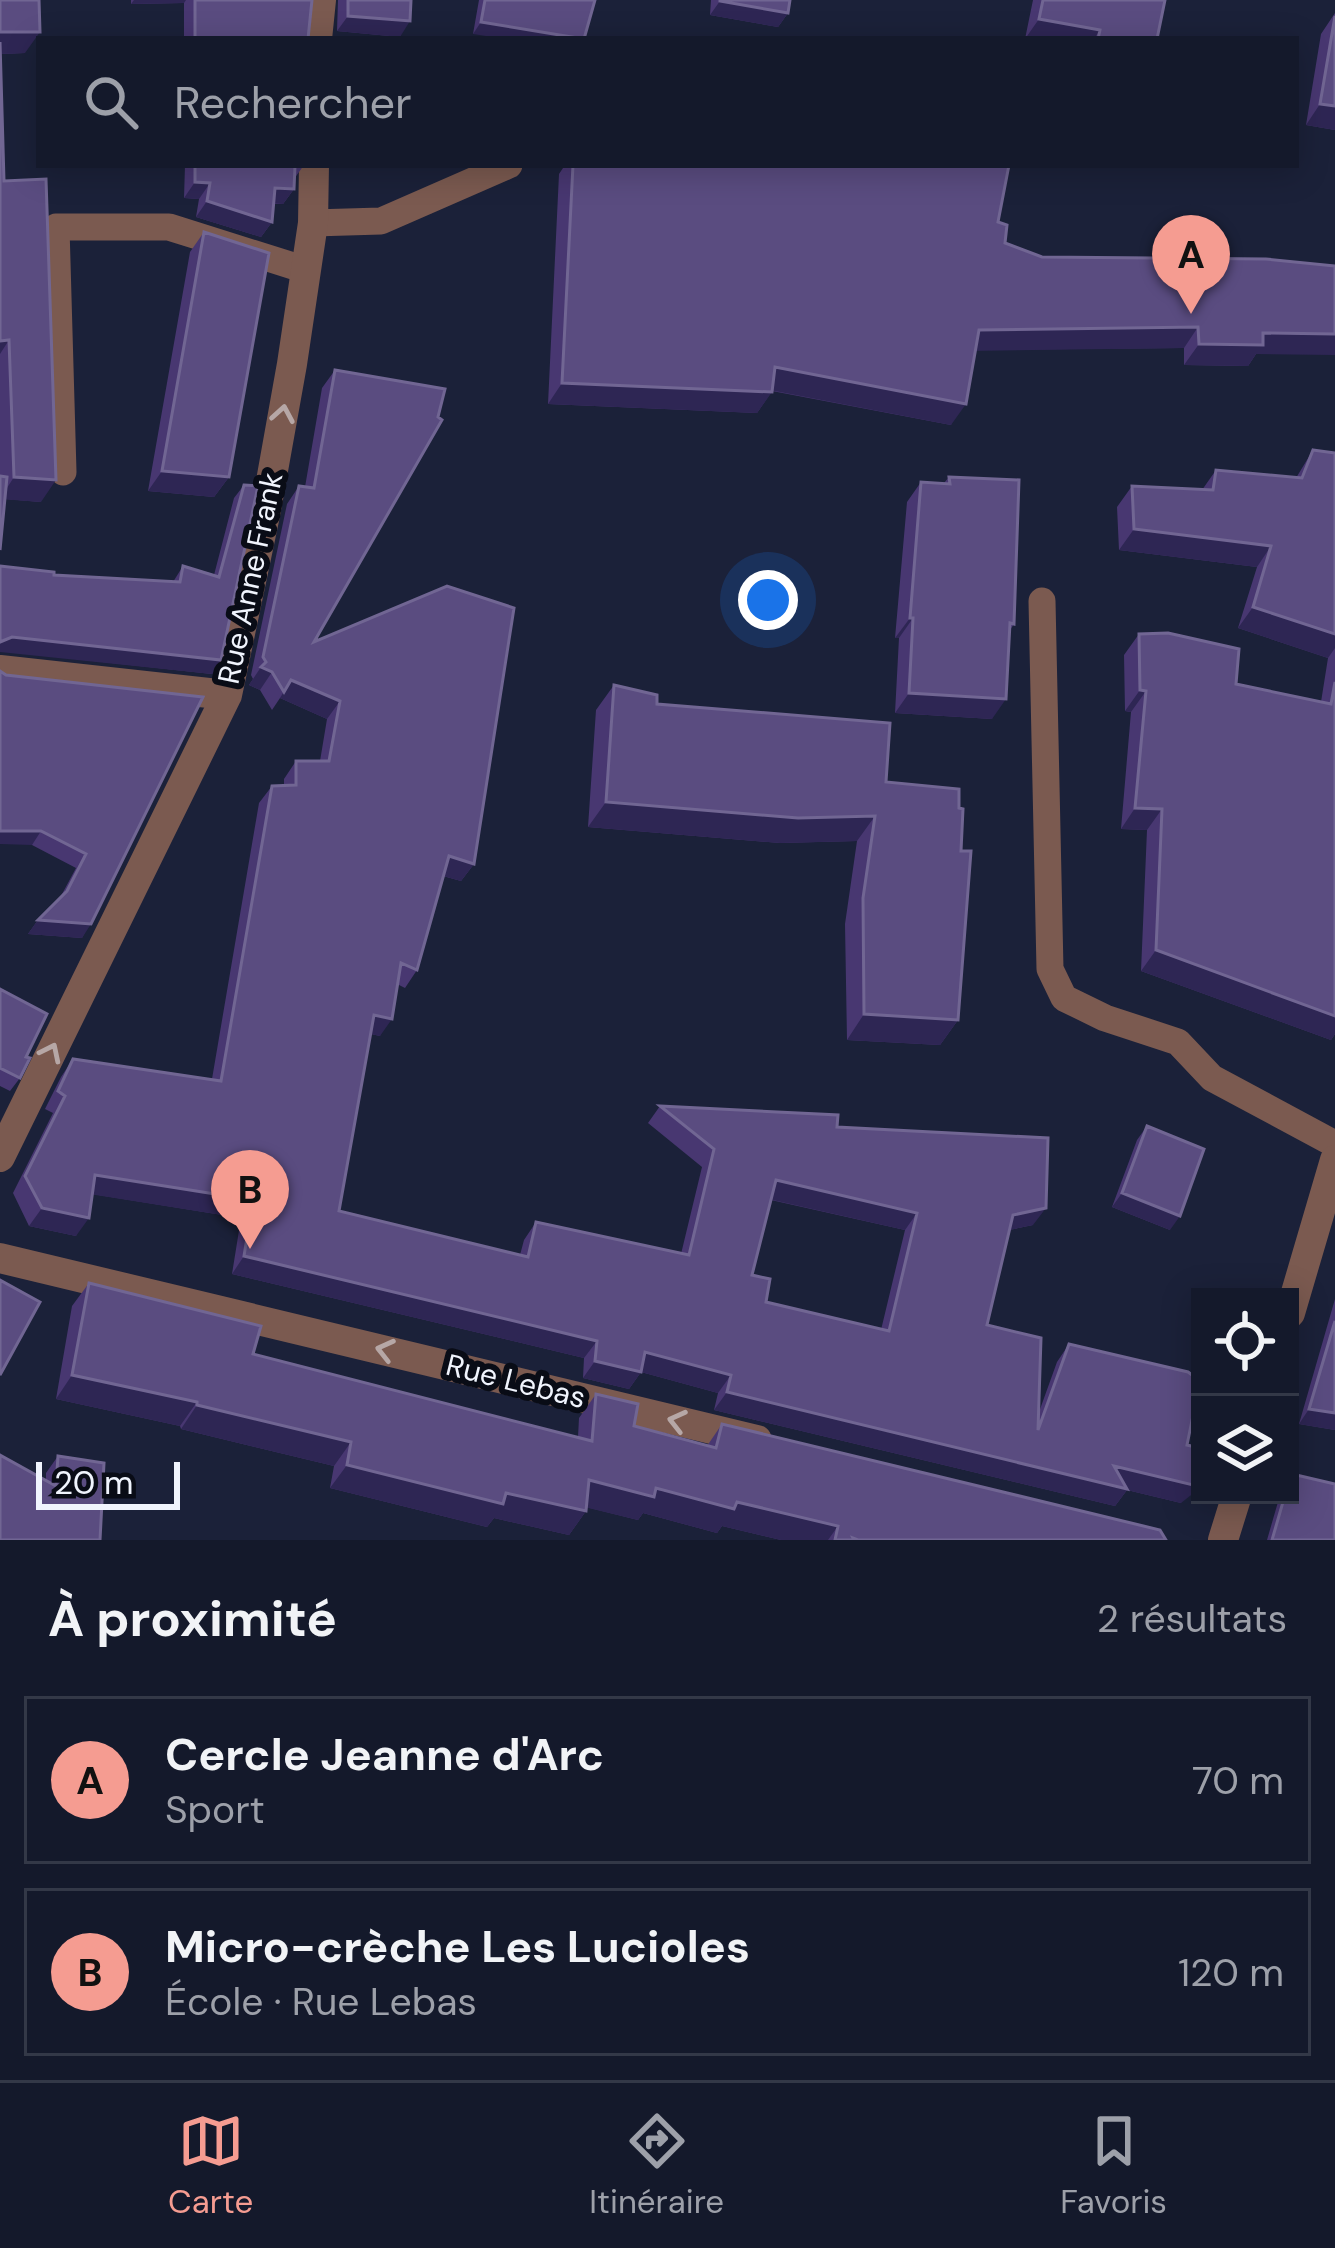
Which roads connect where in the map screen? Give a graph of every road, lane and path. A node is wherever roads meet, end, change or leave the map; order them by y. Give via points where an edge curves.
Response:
1 (321, 0) edge
2 (316, 36) edge
3 (314, 168) edge
4 (502, 168) edge
5 (313, 223) junction
6 (306, 271) junction
7 (63, 472) dead end
8 (1042, 601) dead end
9 (0, 670) edge
10 (227, 694) junction
11 (1335, 1144) edge
12 (0, 1157) edge
13 (1335, 1160) edge
14 (0, 1258) edge
15 (1297, 1288) edge
16 (782, 1446) edge
17 (1234, 1504) edge
18 (1223, 1540) edge

1 - 2 street
3 - 5 street, Rue Anne Frank
4 - 5 lane via 381,221
5 - 6 street, Rue Anne Frank
6 - 7 lane via 169,227 56,227
10 -> 6 street, Rue Anne Frank
8 - 11 lane via 1050,970 1064,998 1178,1042 1212,1078
9 - 10 street
12 -> 10 street, Rue Anne Frank
13 - 15 street
16 -> 14 street, Rue Lebas
17 - 18 street

